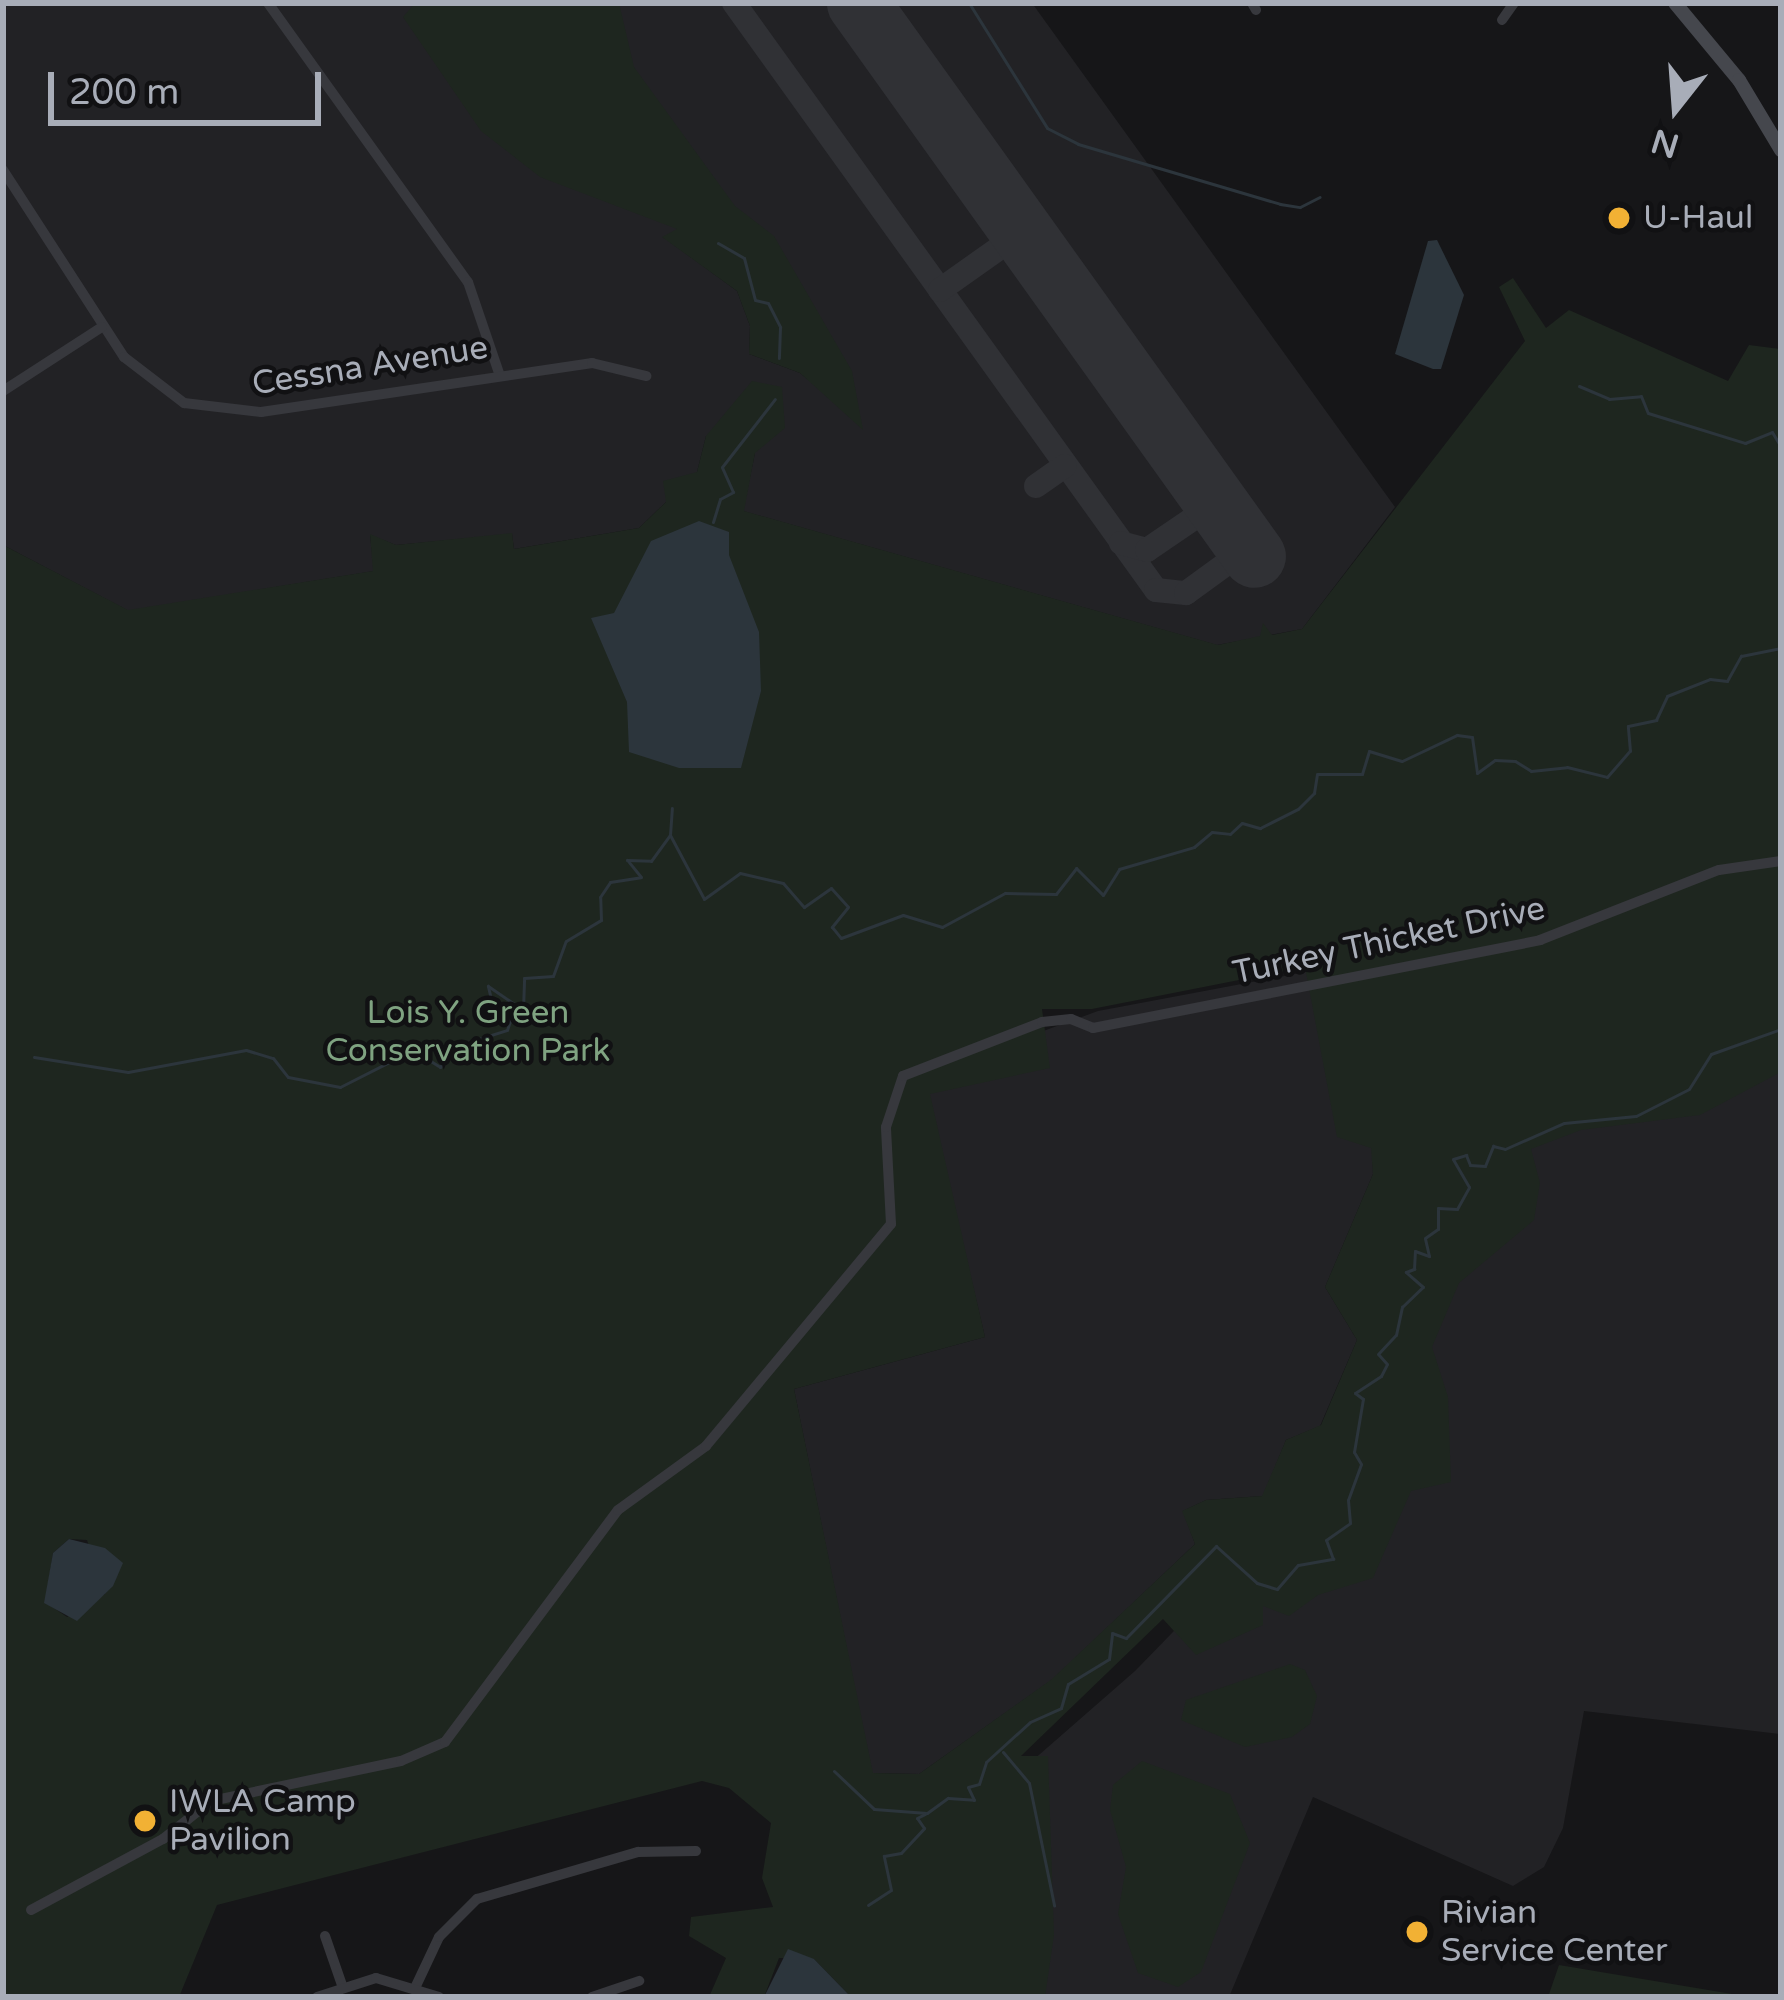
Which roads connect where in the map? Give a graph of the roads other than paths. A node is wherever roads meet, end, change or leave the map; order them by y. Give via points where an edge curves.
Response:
1 (268, 3) edge
2 (1514, 3) edge
3 (1675, 3) edge
4 (1502, 20) dead end
5 (1781, 151) edge
6 (3, 170) edge
7 (101, 327) junction
8 (499, 374) junction
9 (646, 376) dead end
10 (3, 391) edge
11 (1781, 861) edge
12 (696, 1851) dead end
13 (31, 1910) dead end
14 (326, 1936) dead end
15 (639, 1981) dead end
16 (343, 1985) junction
17 (415, 1988) junction
18 (317, 1997) edge
19 (439, 1997) edge
20 (592, 1997) edge

1 - 8 street via 468,282
2 - 4 street
3 - 5 main road via 1738,80
6 - 7 street, Cessna Avenue
7 - 8 street, Cessna Avenue via 156,388 208,410 261,412
7 - 10 street
8 - 9 street, Cessna Avenue via 592,363
11 - 13 street, Turkey Thicket Drive via 1719,870 1540,940 1142,1020 1093,1028 1071,1019 1042,1022 903,1076 886,1127 891,1224 706,1446 618,1510 445,1742 401,1761 211,1801 163,1839
12 - 17 street via 638,1852 477,1899 439,1937
14 - 16 street
15 - 20 street
16 - 17 street via 376,1978
16 - 18 street
17 - 19 street

